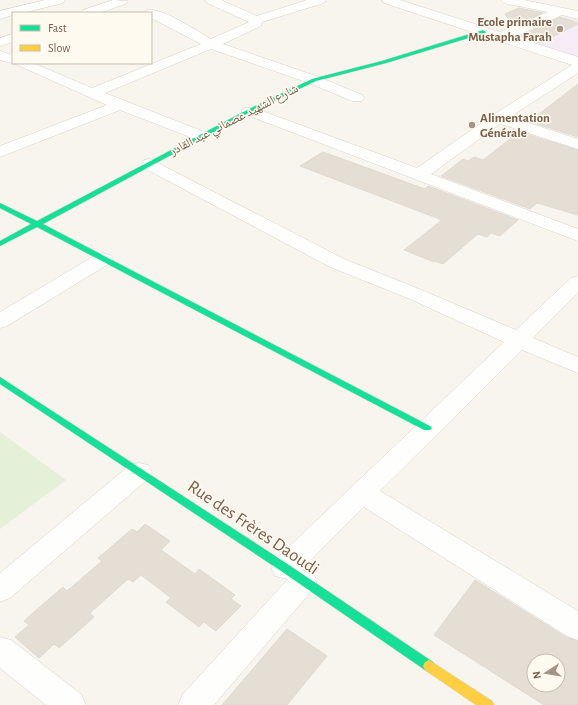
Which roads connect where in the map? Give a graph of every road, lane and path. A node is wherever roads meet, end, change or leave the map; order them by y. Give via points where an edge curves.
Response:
1 (59, 0) edge
2 (211, 0) edge
3 (320, 0) edge
4 (388, 0) edge
5 (507, 0) edge
6 (121, 1) edge
7 (561, 11) junction
8 (90, 12) edge
9 (148, 12) edge
10 (152, 13) edge
11 (0, 15) edge
12 (578, 15) edge
13 (256, 20) junction
14 (483, 32) junction
15 (497, 37) junction
16 (12, 38) edge
17 (0, 42) edge
18 (211, 44) junction
19 (0, 55) edge
20 (12, 60) edge
21 (578, 62) edge
22 (23, 64) edge
23 (578, 68) edge
24 (571, 77) edge
25 (314, 80) junction
26 (93, 93) junction
27 (357, 98) dead end
28 (120, 105) junction
29 (249, 111) junction
30 (498, 118) junction
31 (201, 136) junction
32 (578, 144) edge
33 (0, 152) edge
34 (150, 164) junction
35 (420, 176) junction
36 (0, 205) edge
37 (39, 224) junction
38 (578, 235) edge
39 (0, 244) edge
40 (103, 259) junction
41 (578, 282) edge
42 (0, 321) edge
43 (520, 339) junction
44 (578, 366) edge
45 (0, 380) edge
46 (427, 428) junction
47 (139, 472) junction
48 (362, 493) junction
49 (294, 574) junction
50 (0, 590) edge
51 (578, 627) edge
52 (0, 650) edge
53 (70, 705) edge
54 (194, 705) edge
55 (487, 705) edge

1 - 11 street
2 - 13 street
3 - 13 street
4 - 14 street
5 - 7 street
6 - 8 street
6 - 9 street
7 - 12 street
7 - 15 street via 511,34
10 - 18 street
13 - 18 street via 256,23
14 - 15 street
14 - 25 street, شارع الشهيد عصماني عبد القادر
15 - 21 street
16 - 17 street
18 - 25 street
18 - 26 street
19 - 20 street
22 - 26 street
23 - 24 street
24 - 30 street
25 - 27 street
25 - 29 street, شارع الشهيد عصماني عبد القادر
26 - 28 street
28 - 31 street
28 - 33 street
29 - 31 street, شارع الشهيد عصماني عبد القادر
29 - 35 street
30 - 32 street
30 - 35 street
31 - 34 street, شارع الشهيد عصماني عبد القادر
34 - 37 street, شارع الشهيد عصماني عبد القادر
34 - 43 street via 337,263
35 - 38 street
36 - 37 street
37 - 39 street, شارع الشهيد عصماني عبد القادر
37 - 40 street
40 - 42 street
40 - 46 street
41 - 43 street
43 - 44 street
43 - 46 street
45 - 47 street, Rue des Frères Daoudi
46 - 48 street
47 - 49 street, Rue des Frères Daoudi
47 - 50 street
48 - 49 street
48 - 51 street
49 - 54 street
49 - 55 street, Rue des Frères Daoudi
52 - 53 street

